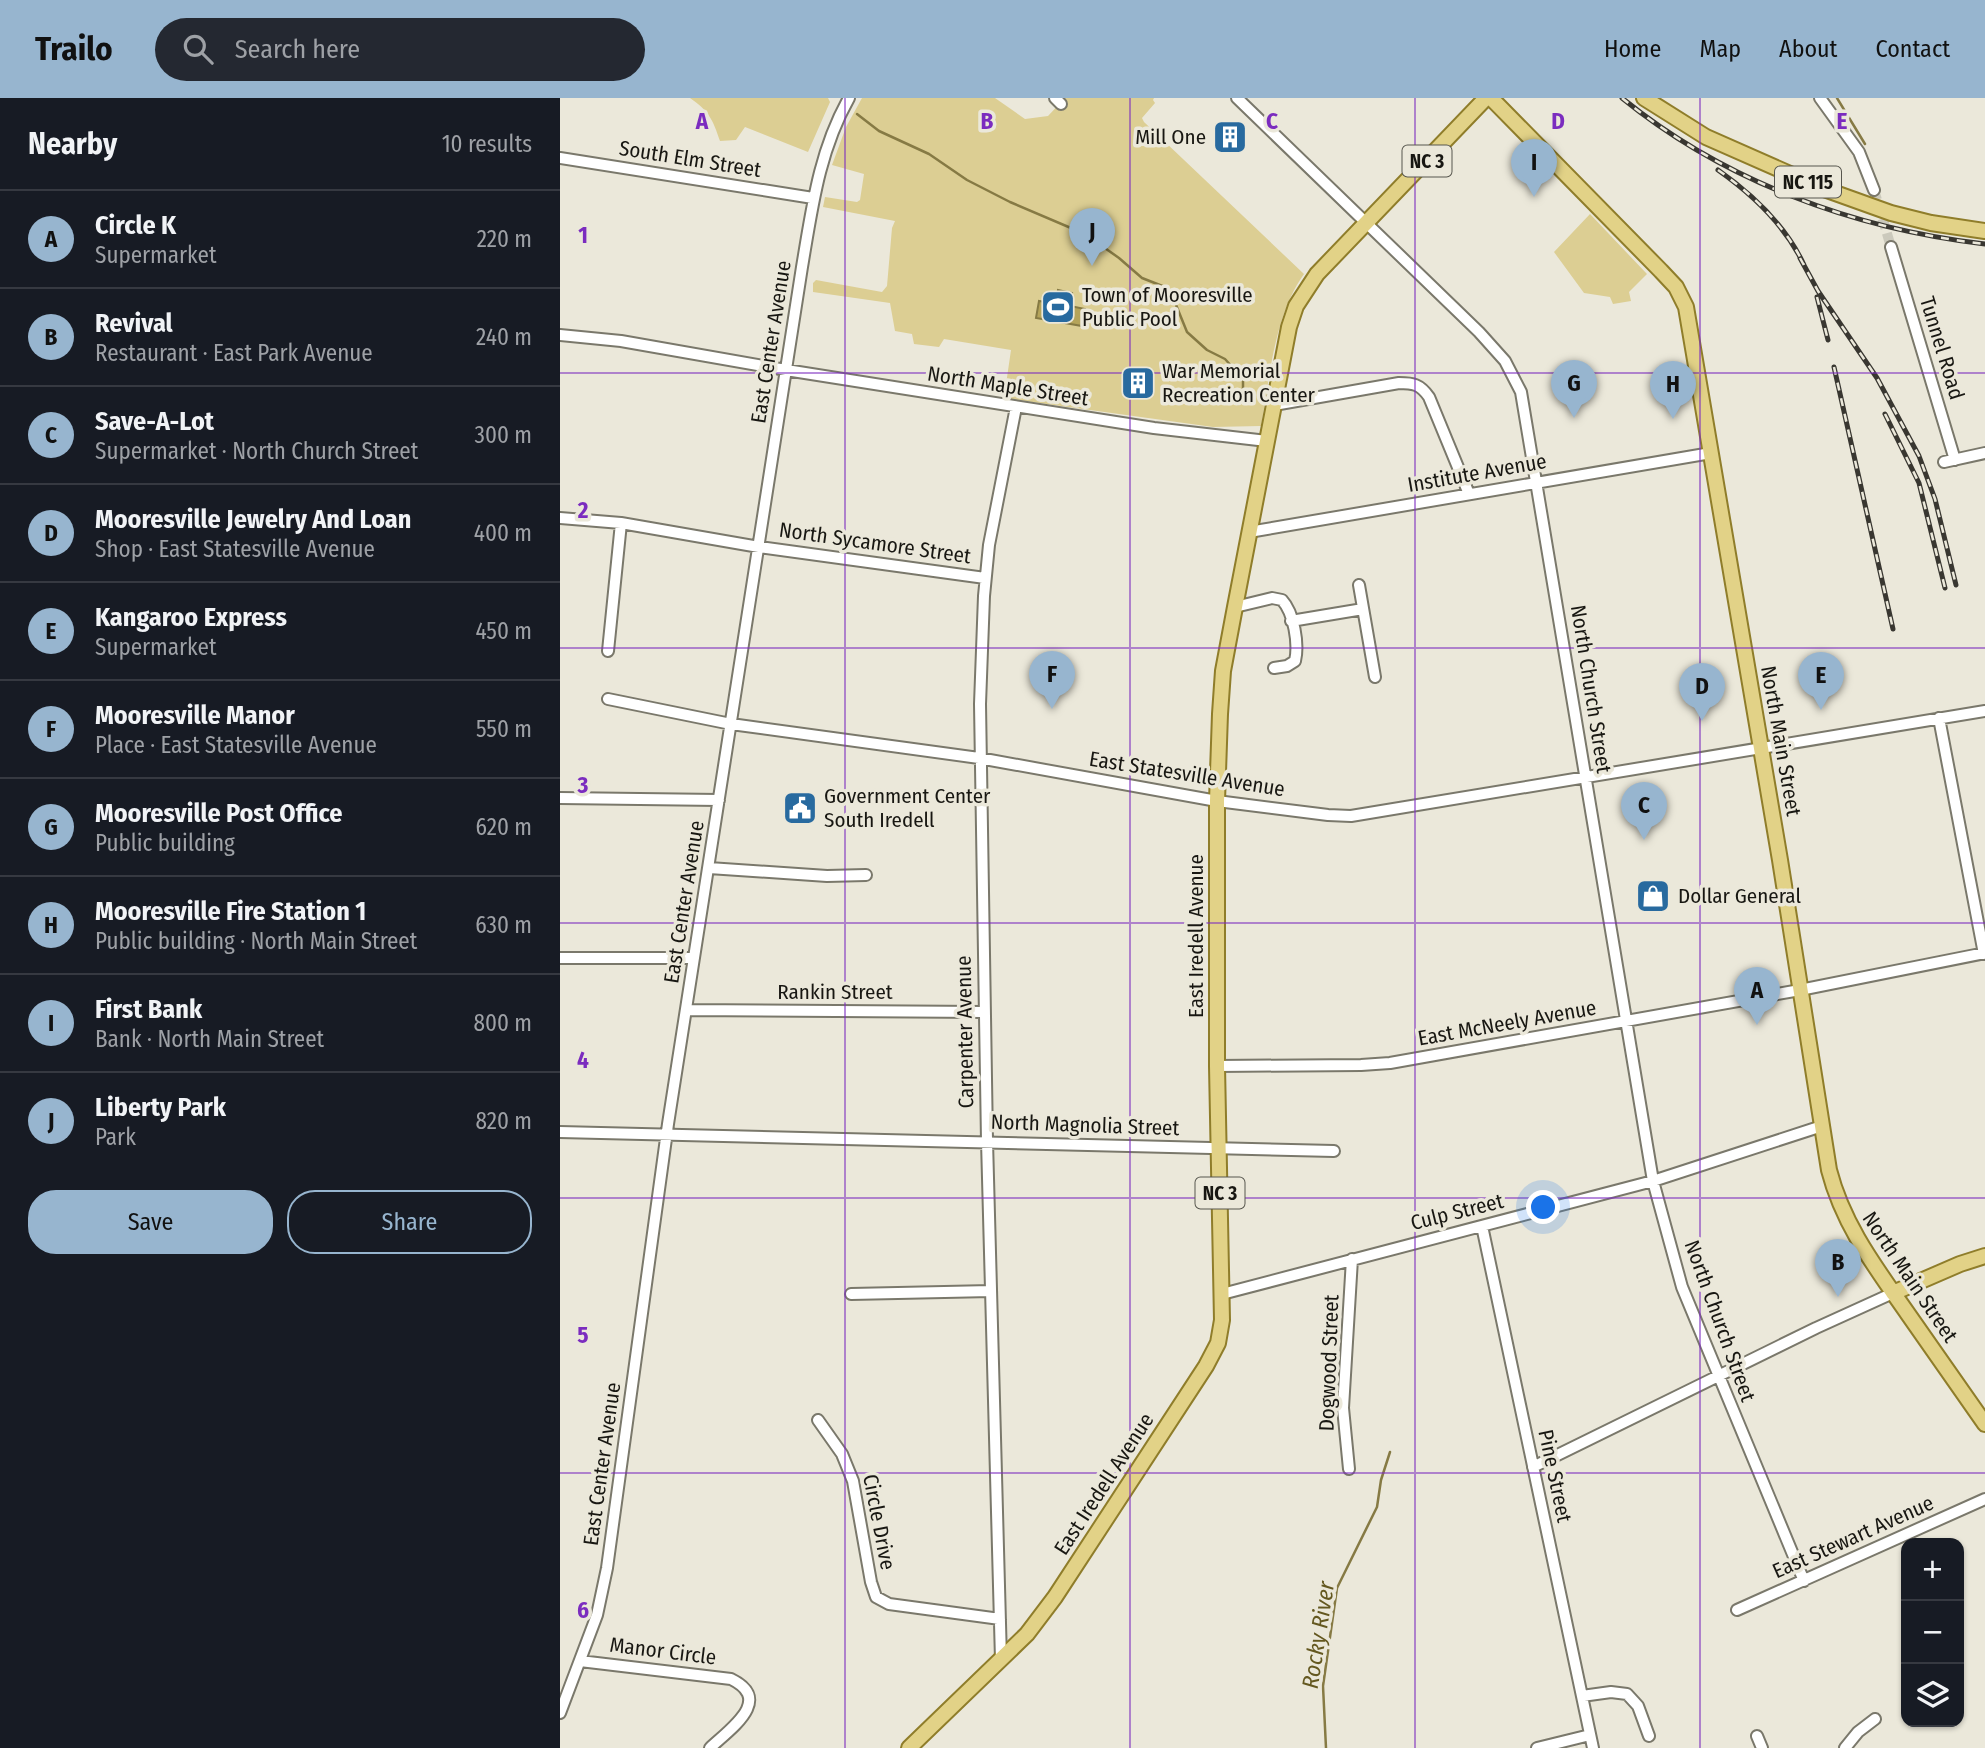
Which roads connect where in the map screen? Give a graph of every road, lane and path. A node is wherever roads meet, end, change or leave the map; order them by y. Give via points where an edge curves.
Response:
1 (849, 98) edge
2 (1237, 98) edge
3 (1489, 98) edge
4 (1644, 98) edge
5 (1820, 98) edge
6 (560, 158) edge
7 (1874, 190) tunnel mouth
8 (813, 198) junction
9 (1367, 223) junction
10 (1985, 232) edge
11 (1891, 247) tunnel mouth
12 (560, 335) edge
13 (786, 370) junction
14 (1274, 405) junction
15 (1016, 407) junction
16 (1267, 440) junction
17 (1711, 453) junction
18 (1985, 453) edge
19 (1537, 482) junction
20 (1469, 494) junction
21 (560, 518) edge
22 (621, 523) junction
23 (1249, 532) junction
24 (759, 547) junction
25 (985, 578) junction
26 (1359, 585) dead end
27 (1235, 607) junction
28 (1363, 609) junction
29 (1291, 621) junction
30 (608, 652) dead end
31 (1274, 668) dead end
32 (1375, 677) dead end
33 (608, 699) dead end
34 (1985, 711) edge
35 (1939, 718) junction
36 (731, 724) junction
37 (1761, 748) junction
38 (979, 758) junction
39 (1585, 776) junction
40 (560, 799) edge
41 (719, 800) junction
42 (1217, 801) junction
43 (709, 868) junction
44 (866, 875) dead end
45 (1984, 954) edge
46 (560, 958) edge
47 (694, 958) junction
48 (1800, 990) junction
49 (686, 1010) junction
50 (984, 1012) junction
51 (1625, 1021) junction
52 (1217, 1066) junction
53 (1822, 1126) junction
54 (560, 1132) edge
55 (667, 1133) junction
56 (987, 1142) junction
57 (1219, 1149) junction
58 (1334, 1151) dead end
59 (1653, 1181) junction
60 (1482, 1226) junction
61 (1985, 1256) edge
62 (1352, 1259) junction
63 (991, 1290) junction
64 (1893, 1293) junction
65 (851, 1294) dead end
66 (1222, 1294) junction
67 (1718, 1378) junction
68 (818, 1420) dead end
69 (1985, 1424) edge
70 (1533, 1467) junction
71 (1349, 1468) dead end
72 (1985, 1499) edge
73 (1804, 1581) junction
74 (1737, 1610) dead end
75 (1000, 1619) junction
76 (1001, 1660) junction
77 (580, 1661) junction
78 (1582, 1696) junction
79 (560, 1713) edge
80 (1875, 1719) dead end
81 (1590, 1735) junction
82 (1649, 1736) dead end
83 (1756, 1736) dead end
84 (710, 1748) edge
85 (909, 1748) edge
86 (1537, 1748) edge
87 (1593, 1748) edge
88 (1762, 1748) edge
89 (1845, 1748) edge

1 - 8 street, East Center Avenue via 826,148
2 - 9 street, North Church Street
3 - 9 main road, East Iredell Avenue / NC 3
3 - 17 main road, North Main Street via 1675,287 1691,328
4 - 10 main road, NC 115 via 1706,137 1825,189 1891,213
5 - 7 street via 1859,152
6 - 8 street, South Elm Street
8 - 13 street, East Center Avenue
9 - 14 main road, East Iredell Avenue / NC 3 via 1317,274 1296,306
9 - 19 street, North Church Street via 1505,361 1521,392
11 - 18 street, Tunnel Road via 1949,461
12 - 13 street, North Maple Street
13 - 15 street, North Maple Street
13 - 24 street, East Center Avenue
14 - 16 main road, East Iredell Avenue / NC 3
14 - 20 street via 1414,383 1429,397
15 - 16 street, North Maple Street
15 - 25 street, Carpenter Avenue
16 - 23 main road, East Iredell Avenue / NC 3
17 - 19 street, Institute Avenue
17 - 37 main road, North Main Street
19 - 20 street, Institute Avenue
19 - 39 street, North Church Street
20 - 23 street, Institute Avenue
21 - 22 street, North Sycamore Street
22 - 24 street, North Sycamore Street
22 - 30 street
23 - 27 main road, East Iredell Avenue / NC 3
24 - 25 street, North Sycamore Street
24 - 36 street, East Center Avenue
25 - 38 street, Carpenter Avenue
26 - 28 street
27 - 29 street via 1282,600
27 - 42 main road, East Iredell Avenue / NC 3 via 1223,671
28 - 29 street
28 - 32 street
29 - 31 street via 1295,661
33 - 36 street, East Statesville Avenue
34 - 35 street, East Statesville Avenue
35 - 37 street, East Statesville Avenue
35 - 45 street
36 - 38 street, East Statesville Avenue
36 - 41 street, East Center Avenue
37 - 39 street, East Statesville Avenue
37 - 48 main road, North Main Street
38 - 42 street, East Statesville Avenue
38 - 50 street, Carpenter Avenue
39 - 42 street, East Statesville Avenue via 1351,816
39 - 51 street, North Church Street
40 - 41 street
41 - 43 street, East Center Avenue
42 - 52 main road, East Iredell Avenue / NC 3
43 - 44 street
43 - 47 street, East Center Avenue
45 - 48 street, East McNeely Avenue
46 - 47 street
47 - 49 street, East Center Avenue
48 - 51 street, East McNeely Avenue
48 - 53 main road, North Main Street
49 - 50 street, Rankin Street
49 - 55 street, East Center Avenue
50 - 56 street, Carpenter Avenue
51 - 52 street, East McNeely Avenue via 1390,1063
51 - 59 street, North Church Street
52 - 57 main road, East Iredell Avenue / NC 3
53 - 59 street, Culp Street
53 - 64 main road, North Main Street via 1836,1199
54 - 55 street, North Magnolia Street
55 - 56 street, North Magnolia Street
55 - 77 street, East Center Avenue via 607,1568 597,1615
56 - 57 street, North Magnolia Street
56 - 63 street, Carpenter Avenue
57 - 58 street, North Magnolia Street
57 - 66 main road, East Iredell Avenue / NC 3
59 - 60 street, Culp Street
59 - 67 street, North Church Street via 1682,1287
60 - 62 street, Culp Street
60 - 70 street, Pine Street
61 - 64 main road
62 - 66 street, Culp Street
62 - 71 street, Dogwood Street via 1343,1408
63 - 65 street
63 - 75 street, Carpenter Avenue
64 - 67 street
64 - 69 main road, North Main Street
66 - 76 main road, East Iredell Avenue / NC 3 via 1218,1343 1206,1366 1055,1597
67 - 70 street
67 - 73 street, North Church Street
68 - 75 street, Circle Drive via 842,1454 853,1481 876,1597 890,1604
70 - 78 street, Pine Street
72 - 73 street, East Stewart Avenue
73 - 74 street, East Stewart Avenue
75 - 76 street, Carpenter Avenue
76 - 85 main road, East Iredell Avenue / NC 3
77 - 79 street, East Center Avenue
77 - 84 street, Manor Circle via 742,1684 749,1695 749,1708
78 - 81 street, Pine Street
78 - 82 street via 1627,1694 1638,1706
80 - 89 street
81 - 86 street
81 - 87 street, Pine Street
83 - 88 street

